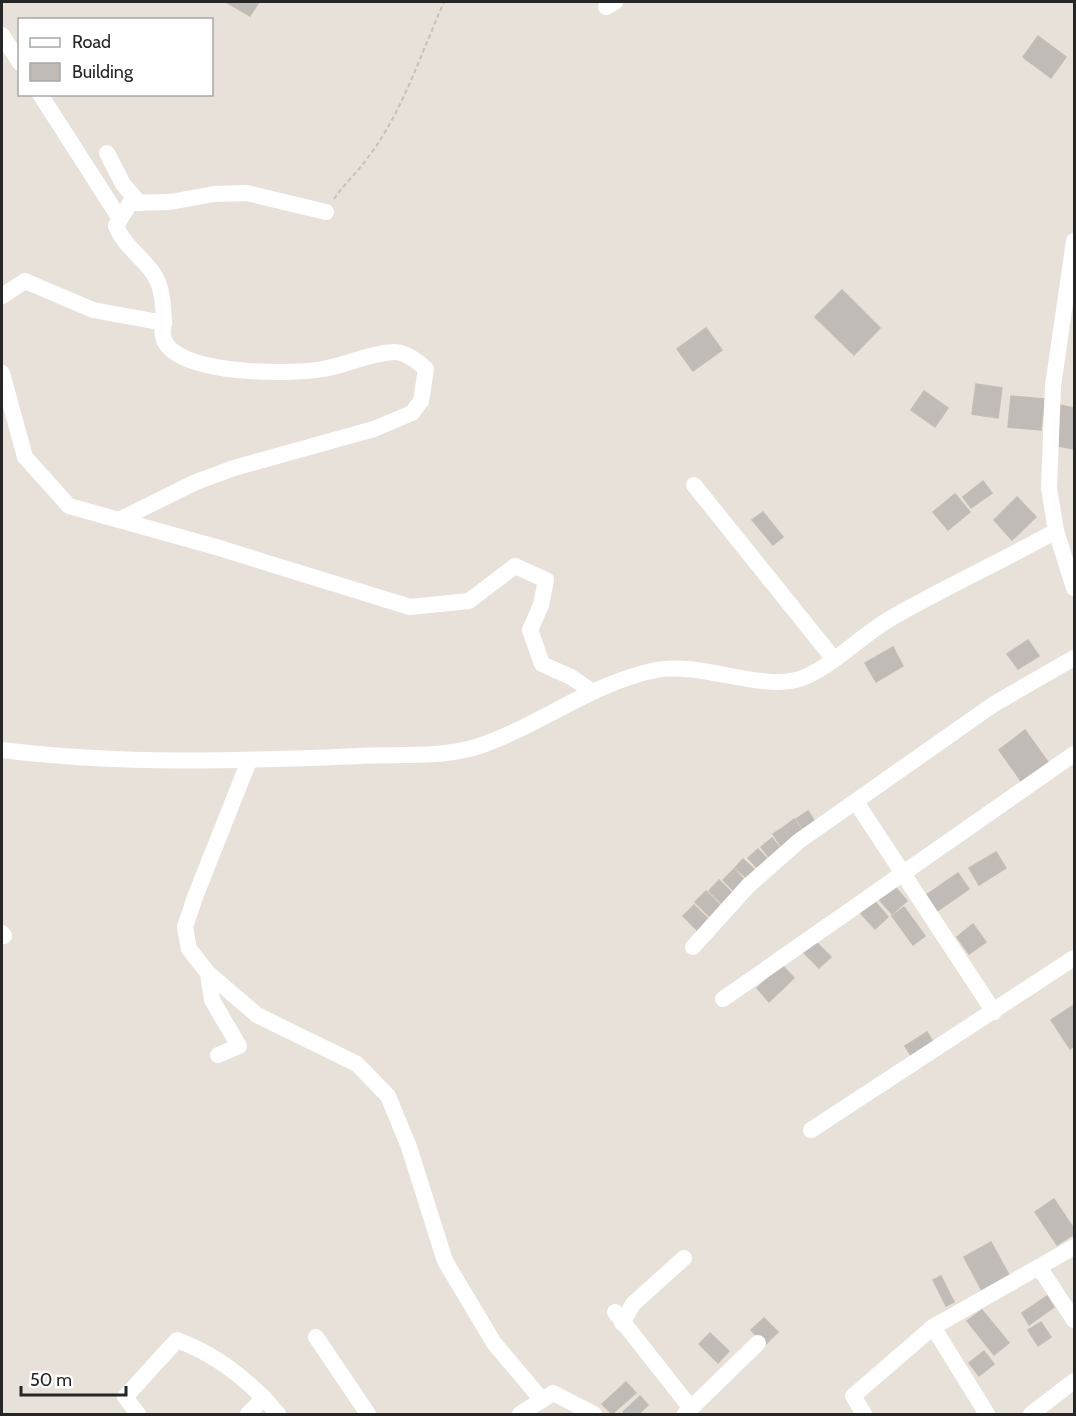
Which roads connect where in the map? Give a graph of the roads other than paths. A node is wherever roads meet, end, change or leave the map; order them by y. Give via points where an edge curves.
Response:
1 (2, 35) edge
2 (18, 60) edge
3 (41, 96) edge
4 (107, 153) dead end
5 (139, 203) junction
6 (326, 212) road end
7 (120, 219) junction
8 (1074, 241) edge
9 (2, 296) edge
10 (164, 323) junction
11 (2, 373) edge
12 (694, 485) dead end
13 (119, 520) junction
14 (1056, 531) junction
15 (1074, 588) edge
16 (1074, 657) edge
17 (833, 658) junction
18 (593, 692) junction
19 (2, 750) edge
20 (1074, 754) edge
21 (249, 761) junction
22 (856, 802) junction
23 (902, 872) junction
24 (693, 947) dead end
25 (1074, 958) edge
26 (208, 973) junction
27 (723, 999) dead end
28 (994, 1012) junction
29 (218, 1055) dead end
30 (811, 1130) dead end
31 (1074, 1247) edge
32 (684, 1258) dead end
33 (1039, 1267) junction
34 (1074, 1320) edge
35 (933, 1327) junction
36 (316, 1337) dead end
37 (758, 1343) dead end
38 (1074, 1381) edge
39 (264, 1398) junction
40 (542, 1400) junction
41 (688, 1411) edge
42 (138, 1414) edge
43 (248, 1414) edge
44 (278, 1414) edge
45 (368, 1414) edge
46 (520, 1414) edge
47 (594, 1414) edge
48 (864, 1414) edge
49 (987, 1414) edge
50 (1031, 1414) edge

1 - 2 street
3 - 7 street
4 - 5 street via 123,184
5 - 6 street via 247,193
5 - 7 street via 130,203
7 - 10 street via 116,226 121,238 154,274 162,294
8 - 14 street via 1053,386 1049,488
9 - 10 street via 25,281 93,310
10 - 13 street via 160,334 165,347 181,358 238,371 324,369 358,357 398,352 426,369 421,401 412,413 374,429 215,475
11 - 13 street via 25,457 69,506
12 - 17 street
13 - 18 street via 410,607 469,601 515,567 526,570 546,580 530,630 542,664
14 - 15 street
14 - 17 street via 891,618
16 - 22 street via 994,704
17 - 18 street via 794,680 677,668 653,671
18 - 21 street via 502,737 455,752
19 - 21 street via 84,759
20 - 23 street
21 - 26 street via 185,927 189,949
22 - 23 street
22 - 24 street via 774,862
23 - 27 street
23 - 28 street
25 - 28 street
26 - 29 street via 212,1000 239,1046
26 - 40 street via 257,1014 357,1064 388,1096 409,1147 445,1262 495,1343
28 - 30 street
31 - 33 street
32 - 41 street via 618,1318
33 - 34 street
33 - 35 street
35 - 48 street via 853,1396
35 - 49 street
36 - 45 street
37 - 41 street
38 - 50 street
39 - 42 street via 235,1370 202,1349 177,1341 125,1397
39 - 43 street
39 - 44 street
40 - 46 street
40 - 47 street via 553,1393

